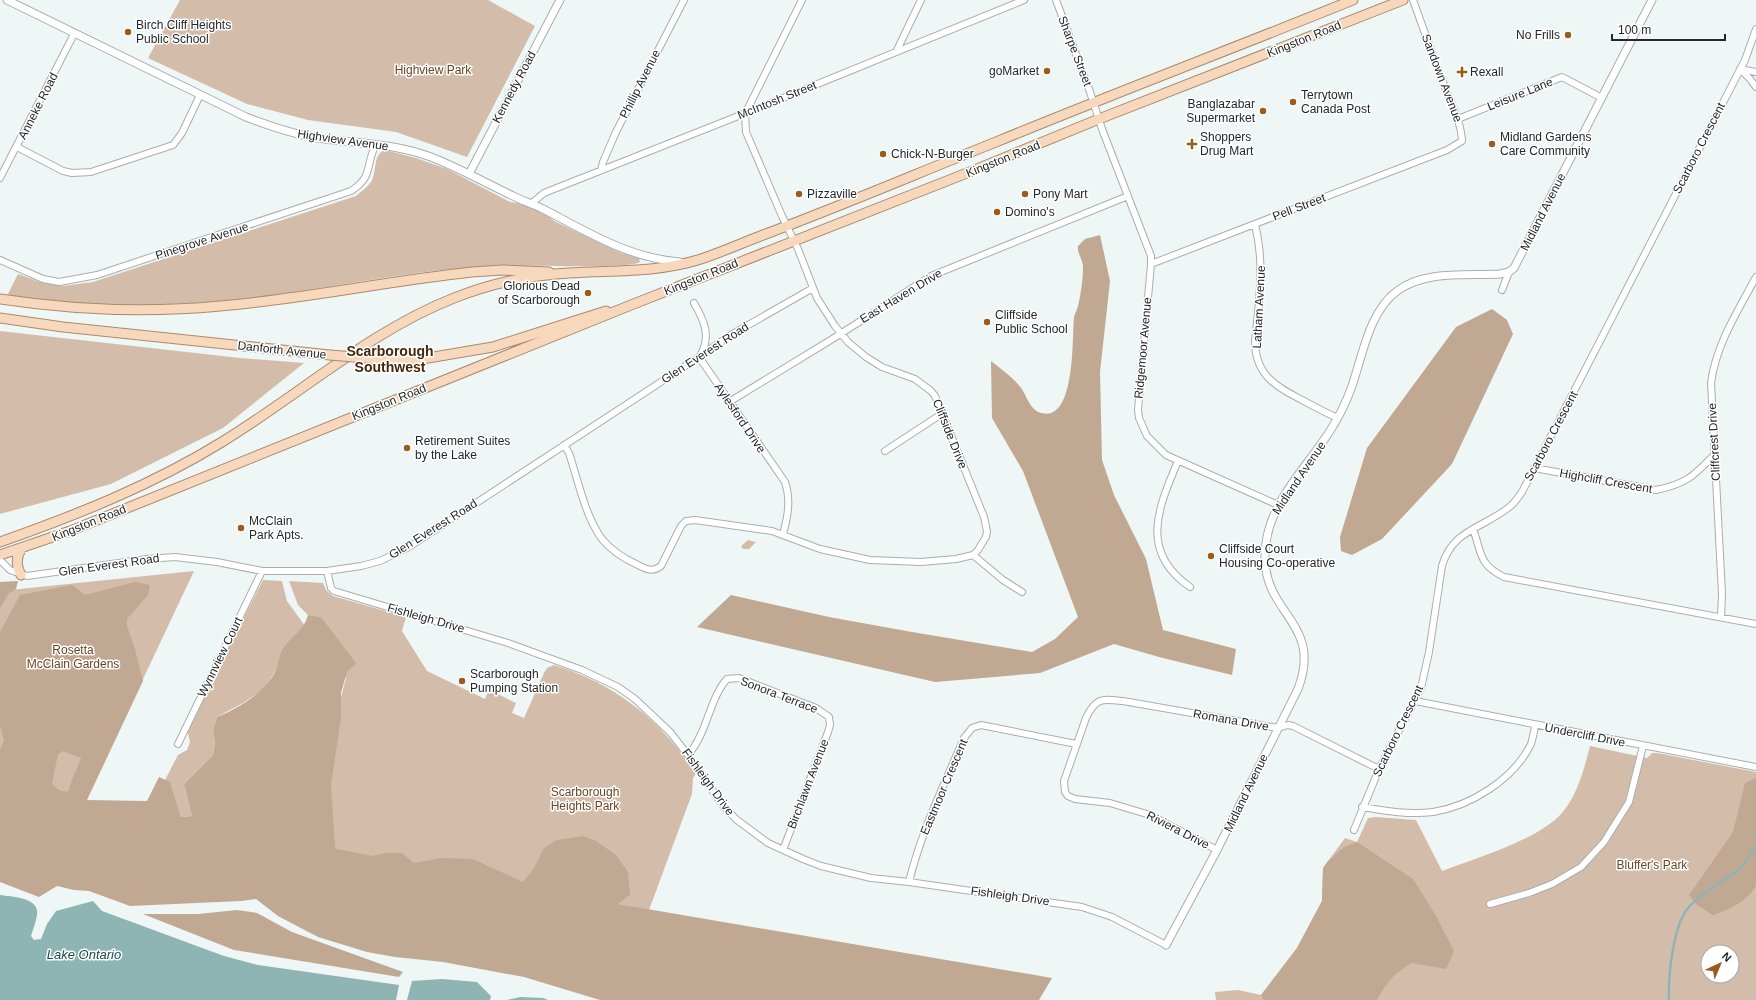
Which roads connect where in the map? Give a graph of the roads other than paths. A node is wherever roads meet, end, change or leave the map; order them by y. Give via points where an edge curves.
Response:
1 (7, 0) edge
2 (560, 0) edge
3 (684, 0) edge
4 (802, 0) edge
5 (921, 0) edge
6 (1024, 0) edge
7 (1056, 0) edge
8 (1353, 0) edge
9 (1403, 0) edge
10 (1413, 0) edge
11 (1652, 0) edge
12 (1756, 29) edge
13 (74, 34) junction
14 (897, 50) junction
15 (1740, 70) junction
16 (1756, 72) edge
17 (1756, 87) edge
18 (200, 95) junction
19 (1602, 98) junction
20 (1093, 103) junction
21 (745, 114) junction
22 (1099, 119) junction
23 (1458, 119) junction
24 (376, 144) junction
25 (17, 147) junction
26 (1447, 150) joint
27 (601, 170) junction
28 (469, 174) junction
29 (0, 178) edge
30 (1128, 196) junction
31 (532, 203) junction
32 (1255, 225) junction
33 (787, 227) junction
34 (794, 241) junction
35 (0, 260) edge
36 (684, 263) junction
37 (1151, 264) junction
38 (1508, 272) junction
39 (566, 273) junction
40 (1756, 277) edge
41 (813, 288) junction
42 (1502, 290) dead end
43 (0, 299) edge
44 (694, 303) dead end
45 (631, 305) junction
46 (0, 318) edge
47 (841, 334) junction
48 (699, 357) junction
49 (730, 402) junction
50 (942, 413) junction
51 (1338, 418) junction
52 (564, 445) junction
53 (885, 451) dead end
54 (1715, 454) junction
55 (1178, 461) junction
56 (1534, 468) junction
57 (1278, 505) junction
58 (1473, 529) junction
59 (783, 534) junction
60 (0, 542) edge
61 (21, 549) junction
62 (0, 555) edge
63 (973, 555) junction
64 (0, 560) edge
65 (262, 571) junction
66 (327, 571) junction
67 (21, 574) junction
68 (1190, 587) dead end
69 (1022, 592) dead end
70 (1722, 617) junction
71 (1756, 624) edge
72 (1415, 701) junction
73 (829, 717) joint
74 (1535, 726) junction
75 (1278, 728) junction
76 (178, 744) dead end
77 (1076, 744) junction
78 (1643, 746) junction
79 (688, 754) junction
80 (1756, 767) edge
81 (1379, 769) junction
82 (1362, 807) junction
83 (1354, 830) dead end
84 (783, 850) junction
85 (1217, 850) junction
86 (909, 882) junction
87 (1490, 904) dead end
88 (1166, 945) joint

1 - 13 street, Highview Avenue
2 - 28 street, Kennedy Road
3 - 27 street, Phillip Avenue via 616,132
4 - 21 street
5 - 14 street
6 - 14 street, McIntosh Street
7 - 20 street, Sharpe Street
8 - 20 main road, Kingston Road
9 - 22 main road, Kingston Road
10 - 23 street, Sandown Avenue
11 - 19 street, Midland Avenue
12 - 15 street, Scarboro Crescent
13 - 18 street, Highview Avenue
13 - 25 street, Anneke Road
14 - 21 street, McIntosh Street
15 - 16 street
15 - 17 street
15 - 56 street, Scarboro Crescent
18 - 24 street, Highview Avenue via 246,117 295,134
18 - 25 street via 173,145 91,172 63,171
19 - 23 street, Leisure Lane via 1562,77
19 - 38 street, Midland Avenue via 1514,268
20 - 22 street, Sharpe Street
20 - 33 main road, Kingston Road
21 - 27 street, McIntosh Street
21 - 33 street, Cliffside Drive via 746,132
22 - 30 street, Ridgemoor Avenue
22 - 34 main road, Kingston Road via 967,174
23 - 26 street, Sandown Avenue via 1462,141
24 - 28 street, Highview Avenue via 411,150
24 - 35 street, Pinegrove Avenue via 364,182 351,191 97,275 58,282 43,279
25 - 29 street, Anneke Road
26 - 32 street, Pell Street
27 - 31 street, McIntosh Street via 544,193
28 - 31 street, Highview Avenue
30 - 37 street, Ridgemoor Avenue via 1148,248
30 - 47 street, East Haven Drive via 931,276
31 - 36 street, Highview Avenue via 602,240 661,261
32 - 37 street, Pell Street
32 - 51 street, Latham Avenue via 1261,254 1255,341 1259,364 1273,383
33 - 34 street, Cliffside Drive
33 - 36 main road, Kingston Road
34 - 41 street, Cliffside Drive
34 - 45 main road, Kingston Road
36 - 39 main road, Kingston Road via 665,268
37 - 55 street, Ridgemoor Avenue via 1139,418 1147,436 1166,455
38 - 42 street, Midland Avenue
38 - 51 street, Midland Avenue via 1430,278 1412,283 1390,297 1374,321
39 - 43 main road via 502,270 472,272 251,303 187,309 113,310 47,306
39 - 60 main road, Kingston Road via 502,283 428,309 400,323 258,419 178,467 75,515
40 - 54 street, Cliffcrest Drive via 1721,343 1713,367 1711,383
41 - 47 street, Cliffside Drive via 824,310
41 - 48 street, Glen Everest Road via 723,340
44 - 48 street via 706,328 705,343
45 - 46 main road, Danforth Avenue, bridge via 594,314 493,347 422,359 389,360 63,327
45 - 61 main road, Kingston Road
47 - 49 street, East Haven Drive
47 - 50 street, Cliffside Drive via 866,357 888,370 915,379 928,388 935,396
48 - 49 street, Aylesford Drive
48 - 52 street, Glen Everest Road
49 - 59 street, Aylesford Drive via 785,482 789,512
50 - 53 street
50 - 63 street, Cliffside Drive via 986,523 986,536
51 - 57 street, Midland Avenue
52 - 59 street via 602,539 621,557 649,570 661,566 686,521 695,520
52 - 66 street, Glen Everest Road via 395,554 361,566
54 - 56 street, Highcliff Crescent via 1687,481 1656,490
54 - 70 street, Cliffcrest Drive
55 - 57 street, Ridgemoor Avenue
55 - 68 street via 1161,503 1158,541 1169,568
56 - 58 street, Scarboro Crescent via 1516,501 1503,512
57 - 75 street, Midland Avenue via 1266,534 1266,570 1277,600 1299,632 1305,653 1305,664 1298,689
58 - 70 street via 1485,565 1504,577
58 - 72 street, Scarboro Crescent via 1452,545 1445,555 1425,673
59 - 63 street via 820,549 870,560 938,561
61 - 62 main road, Kingston Road
61 - 67 main road via 17,566
63 - 69 street
64 - 67 street, Glen Everest Road via 10,570
65 - 66 street, Glen Everest Road
65 - 67 street, Glen Everest Road via 175,557 34,576
65 - 76 street, Wynnview Court
66 - 79 street, Fishleigh Drive via 331,588 340,593 487,636 602,679 635,699 670,732
70 - 71 street
72 - 74 street, Undercliff Drive
72 - 81 street, Scarboro Crescent
73 - 79 street, Sonora Terrace via 816,708 739,678 727,679 719,691 697,745
73 - 84 street, Birchlawn Avenue via 828,732
74 - 78 street, Undercliff Drive
74 - 82 street via 1532,742 1514,768 1469,800 1433,812 1392,812
75 - 77 street, Romana Drive via 1104,699 1097,701 1090,709
75 - 81 street, Romana Drive via 1293,726
75 - 85 street, Midland Avenue
77 - 85 street, Riviera Drive via 1064,782 1068,796 1110,803 1150,815
77 - 86 street, Eastmoor Crescent via 981,725 972,728 964,738 929,821
78 - 80 street, Undercliff Drive
78 - 87 street via 1629,802 1604,842 1580,867 1552,884
79 - 84 street, Fishleigh Drive via 724,807 768,843
81 - 82 street, Scarboro Crescent
82 - 83 street, Scarboro Crescent
84 - 86 street, Fishleigh Drive via 838,871
85 - 88 street, Midland Avenue
86 - 88 street, Fishleigh Drive via 1082,906 1112,917

